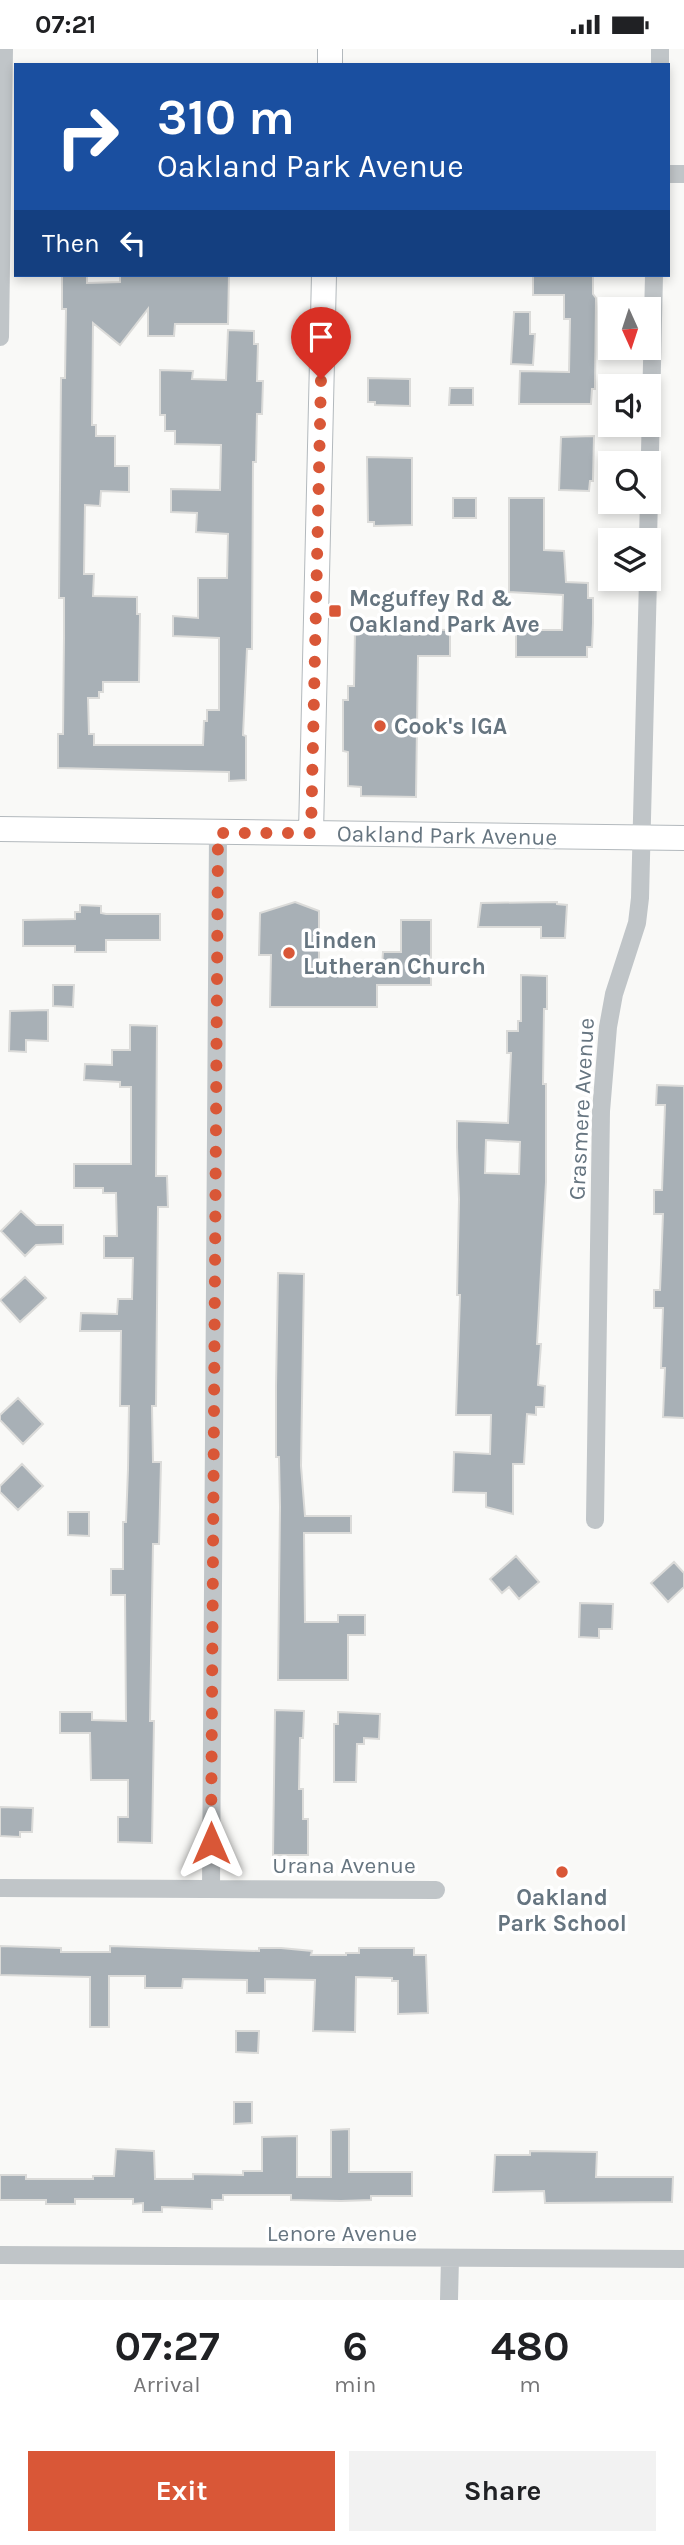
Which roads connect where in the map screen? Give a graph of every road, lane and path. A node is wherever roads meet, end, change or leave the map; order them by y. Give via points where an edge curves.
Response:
1 (4, 49) edge
2 (6, 171) edge
3 (324, 277) edge
4 (654, 277) edge
5 (0, 337) edge
6 (648, 528) edge
7 (648, 591) edge
8 (0, 829) edge
9 (218, 833) junction
10 (311, 833) junction
11 (642, 837) junction
12 (684, 838) edge
13 (596, 1520) dead end
14 (0, 1888) edge
15 (211, 1889) junction
16 (436, 1890) dead end
17 (0, 2255) edge
18 (450, 2258) junction
19 (684, 2259) edge
20 (449, 2300) edge

1 - 2 street
2 - 5 street
3 - 10 main road
4 - 6 street
7 - 11 street, Grasmere Avenue
8 - 9 main road, Oakland Park Avenue
9 - 10 main road, Oakland Park Avenue
9 - 15 street
10 - 11 main road, Oakland Park Avenue
11 - 12 main road, Oakland Park Avenue
11 - 13 street, Grasmere Avenue via 637,923 614,994 601,1111
14 - 15 street, Urana Avenue
15 - 16 street, Urana Avenue
17 - 18 street, Lenore Avenue
18 - 19 street, Lenore Avenue
18 - 20 street

